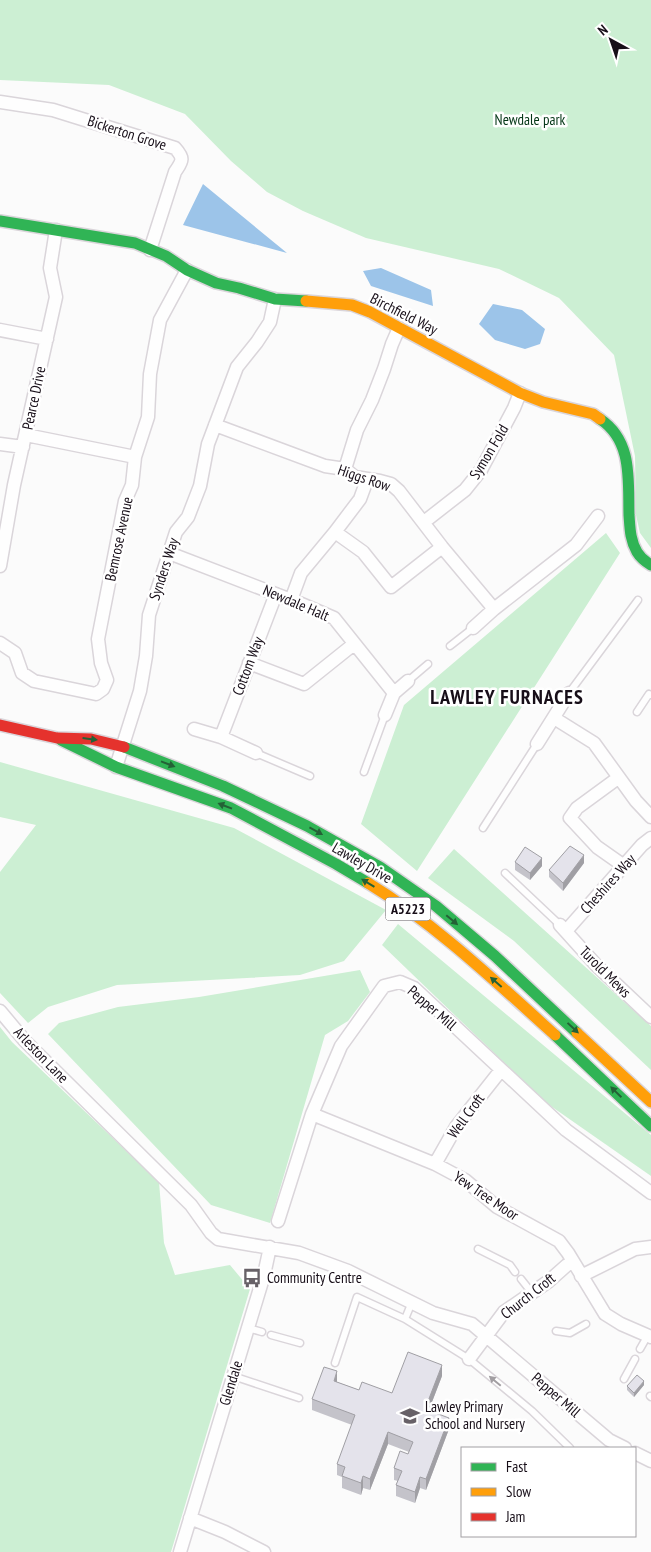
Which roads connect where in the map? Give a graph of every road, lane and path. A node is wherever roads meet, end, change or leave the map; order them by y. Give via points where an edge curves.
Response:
1 (0, 102) edge
2 (0, 221) edge
3 (56, 230) junction
4 (150, 250) junction
5 (187, 270) junction
6 (275, 299) junction
7 (399, 328) junction
8 (0, 330) edge
9 (47, 340) junction
10 (520, 392) junction
11 (215, 425) junction
12 (25, 441) junction
13 (0, 444) edge
14 (135, 457) junction
15 (344, 468) junction
16 (367, 480) junction
17 (598, 516) dead end
18 (424, 522) junction
19 (335, 532) junction
20 (442, 547) junction
21 (1, 549) edge
22 (169, 553) junction
23 (651, 565) edge
24 (0, 566) edge
25 (276, 594) junction
26 (291, 600) junction
27 (638, 600) dead end
28 (494, 609) junction
29 (473, 628) joint
30 (0, 643) edge
31 (354, 644) junction
32 (450, 646) dead end
33 (249, 663) junction
34 (428, 664) dead end
35 (408, 682) joint
36 (394, 693) junction
37 (569, 693) joint
38 (651, 695) edge
39 (637, 712) dead end
40 (384, 715) joint
41 (554, 718) junction
42 (0, 725) edge
43 (194, 728) dead end
44 (221, 737) junction
45 (57, 738) junction
46 (537, 744) joint
47 (123, 747) junction
48 (256, 753) joint
49 (116, 768) junction
50 (364, 772) dead end
51 (310, 776) dead end
52 (618, 778) junction
53 (651, 816) edge
54 (483, 828) dead end
55 (651, 838) edge
56 (624, 866) junction
57 (504, 873) dead end
58 (563, 928) junction
59 (0, 1011) edge
60 (651, 1017) edge
61 (501, 1070) junction
62 (651, 1102) edge
63 (312, 1114) junction
64 (651, 1126) edge
65 (435, 1164) junction
66 (651, 1193) edge
67 (278, 1221) dead end
68 (270, 1247) junction
69 (651, 1247) edge
70 (478, 1249) dead end
71 (573, 1262) junction
72 (515, 1272) dead end
73 (581, 1276) junction
74 (521, 1279) dead end
75 (532, 1293) junction
76 (412, 1302) junction
77 (405, 1319) junction
78 (586, 1324) dead end
79 (248, 1328) junction
80 (556, 1331) dead end
81 (262, 1332) dead end
82 (486, 1334) junction
83 (271, 1335) dead end
84 (649, 1336) edge
85 (300, 1343) dead end
86 (640, 1349) dead end
87 (468, 1359) junction
88 (635, 1359) dead end
89 (335, 1363) dead end
90 (234, 1376) junction
91 (624, 1379) dead end
92 (299, 1398) dead end
93 (606, 1444) edge
94 (569, 1447) edge
95 (620, 1447) edge
96 (636, 1454) edge
97 (651, 1461) edge
98 (190, 1518) junction
99 (180, 1552) edge
100 (264, 1552) edge

1 - 4 street, Bickerton Grove via 53,110 175,148 182,162 175,172
2 - 3 main road, Birchfield Way
3 - 4 main road, Birchfield Way via 135,243
3 - 9 street, Pearce Drive via 50,268 56,298
4 - 5 main road, Birchfield Way
5 - 6 main road, Birchfield Way via 216,283
5 - 14 street, Bemrose Avenue via 160,320 150,374 148,417
6 - 7 main road, Birchfield Way via 352,305
6 - 11 street, Synders Way via 270,322 237,367
7 - 10 main road, Birchfield Way
7 - 15 street
8 - 9 street
9 - 12 street, Pearce Drive
10 - 18 street, Symon Fold via 481,470 466,490
10 - 23 main road, Birchfield Way via 543,402 593,414 609,425 628,462 630,536 644,561
11 - 15 street, Higgs Row via 325,466
11 - 22 street, Synders Way via 200,486
12 - 13 street
12 - 14 street
12 - 21 street, Pearce Drive
14 - 30 street, Bemrose Avenue via 132,485 125,501 98,639 107,680 103,689 96,694 34,681 22,673 16,653
15 - 16 street, Higgs Row via 355,477
16 - 18 street, Higgs Row via 391,484
16 - 19 street via 360,499
17 - 28 street via 576,545
18 - 20 street, Higgs Row
19 - 20 street via 363,552 391,587
19 - 26 street via 301,573
20 - 28 street, Higgs Row
21 - 24 street, Pearce Drive
22 - 25 street, Newdale Halt
22 - 47 street, Synders Way via 149,615 140,691
25 - 26 street, Newdale Halt
25 - 33 street, Cottom Way
26 - 31 street, Newdale Halt via 334,618
27 - 37 lane
28 - 29 street
29 - 32 lane
31 - 33 street via 304,684
31 - 36 street, Newdale Halt
33 - 44 street, Cottom Way
34 - 35 lane
35 - 36 street
36 - 40 street
37 - 41 street
38 - 39 lane
40 - 50 lane
41 - 46 street
41 - 52 street via 594,743
42 - 45 main road, Lawley Drive / A5223
43 - 44 street
44 - 48 street
45 -> 47 main road, Lawley Drive / A5223 via 91,739
45 - 49 main road, Lawley Drive / A5223
46 - 54 lane
47 - 49 street, Synders Way
47 -> 62 main road, Lawley Drive / A5223 via 223,786 380,866 436,906 495,956
48 - 51 lane
64 -> 49 main road, Lawley Drive / A5223 via 457,947 397,901 231,808
52 - 53 street
52 - 56 street via 577,808 570,818 597,847
55 - 56 street, Cheshires Way
56 - 58 street, Cheshires Way
57 - 58 lane
58 - 60 street, Turold Mews via 596,966
59 - 68 street, Arleston Lane via 25,1041 190,1205 210,1233 218,1238
61 - 63 street, Pepper Mill via 414,988 400,982 384,986 341,1046
61 - 65 street, Well Croft via 456,1127
61 - 66 street, Pepper Mill via 566,1130
63 - 65 street, Yew Tree Moor
63 - 67 street, Pepper Mill
65 - 71 street, Yew Tree Moor via 465,1180 497,1206 558,1241
68 - 76 street, Pepper Mill via 299,1253 348,1271
68 - 79 street, Glendale
69 - 73 street via 635,1249
70 - 72 lane via 510,1265
71 - 73 street, Yew Tree Moor
71 - 75 street, Church Croft
73 - 84 street, Yew Tree Moor via 603,1315
74 - 75 lane
75 - 82 street, Church Croft via 504,1312
76 - 77 lane
76 - 82 street, Pepper Mill via 433,1313 472,1324
77 - 87 lane
77 - 89 lane via 357,1297
78 - 80 lane via 570,1333
79 - 81 lane
79 - 90 street, Glendale
82 - 87 street, Church Croft
82 - 93 street, Pepper Mill
83 - 85 lane
84 - 86 lane
94 -> 87 lane via 532,1411
88 - 91 lane
90 - 92 lane
90 - 98 street, Glendale
93 - 95 street, Pepper Mill
96 - 97 street
98 - 99 street, Glendale
98 - 100 street

